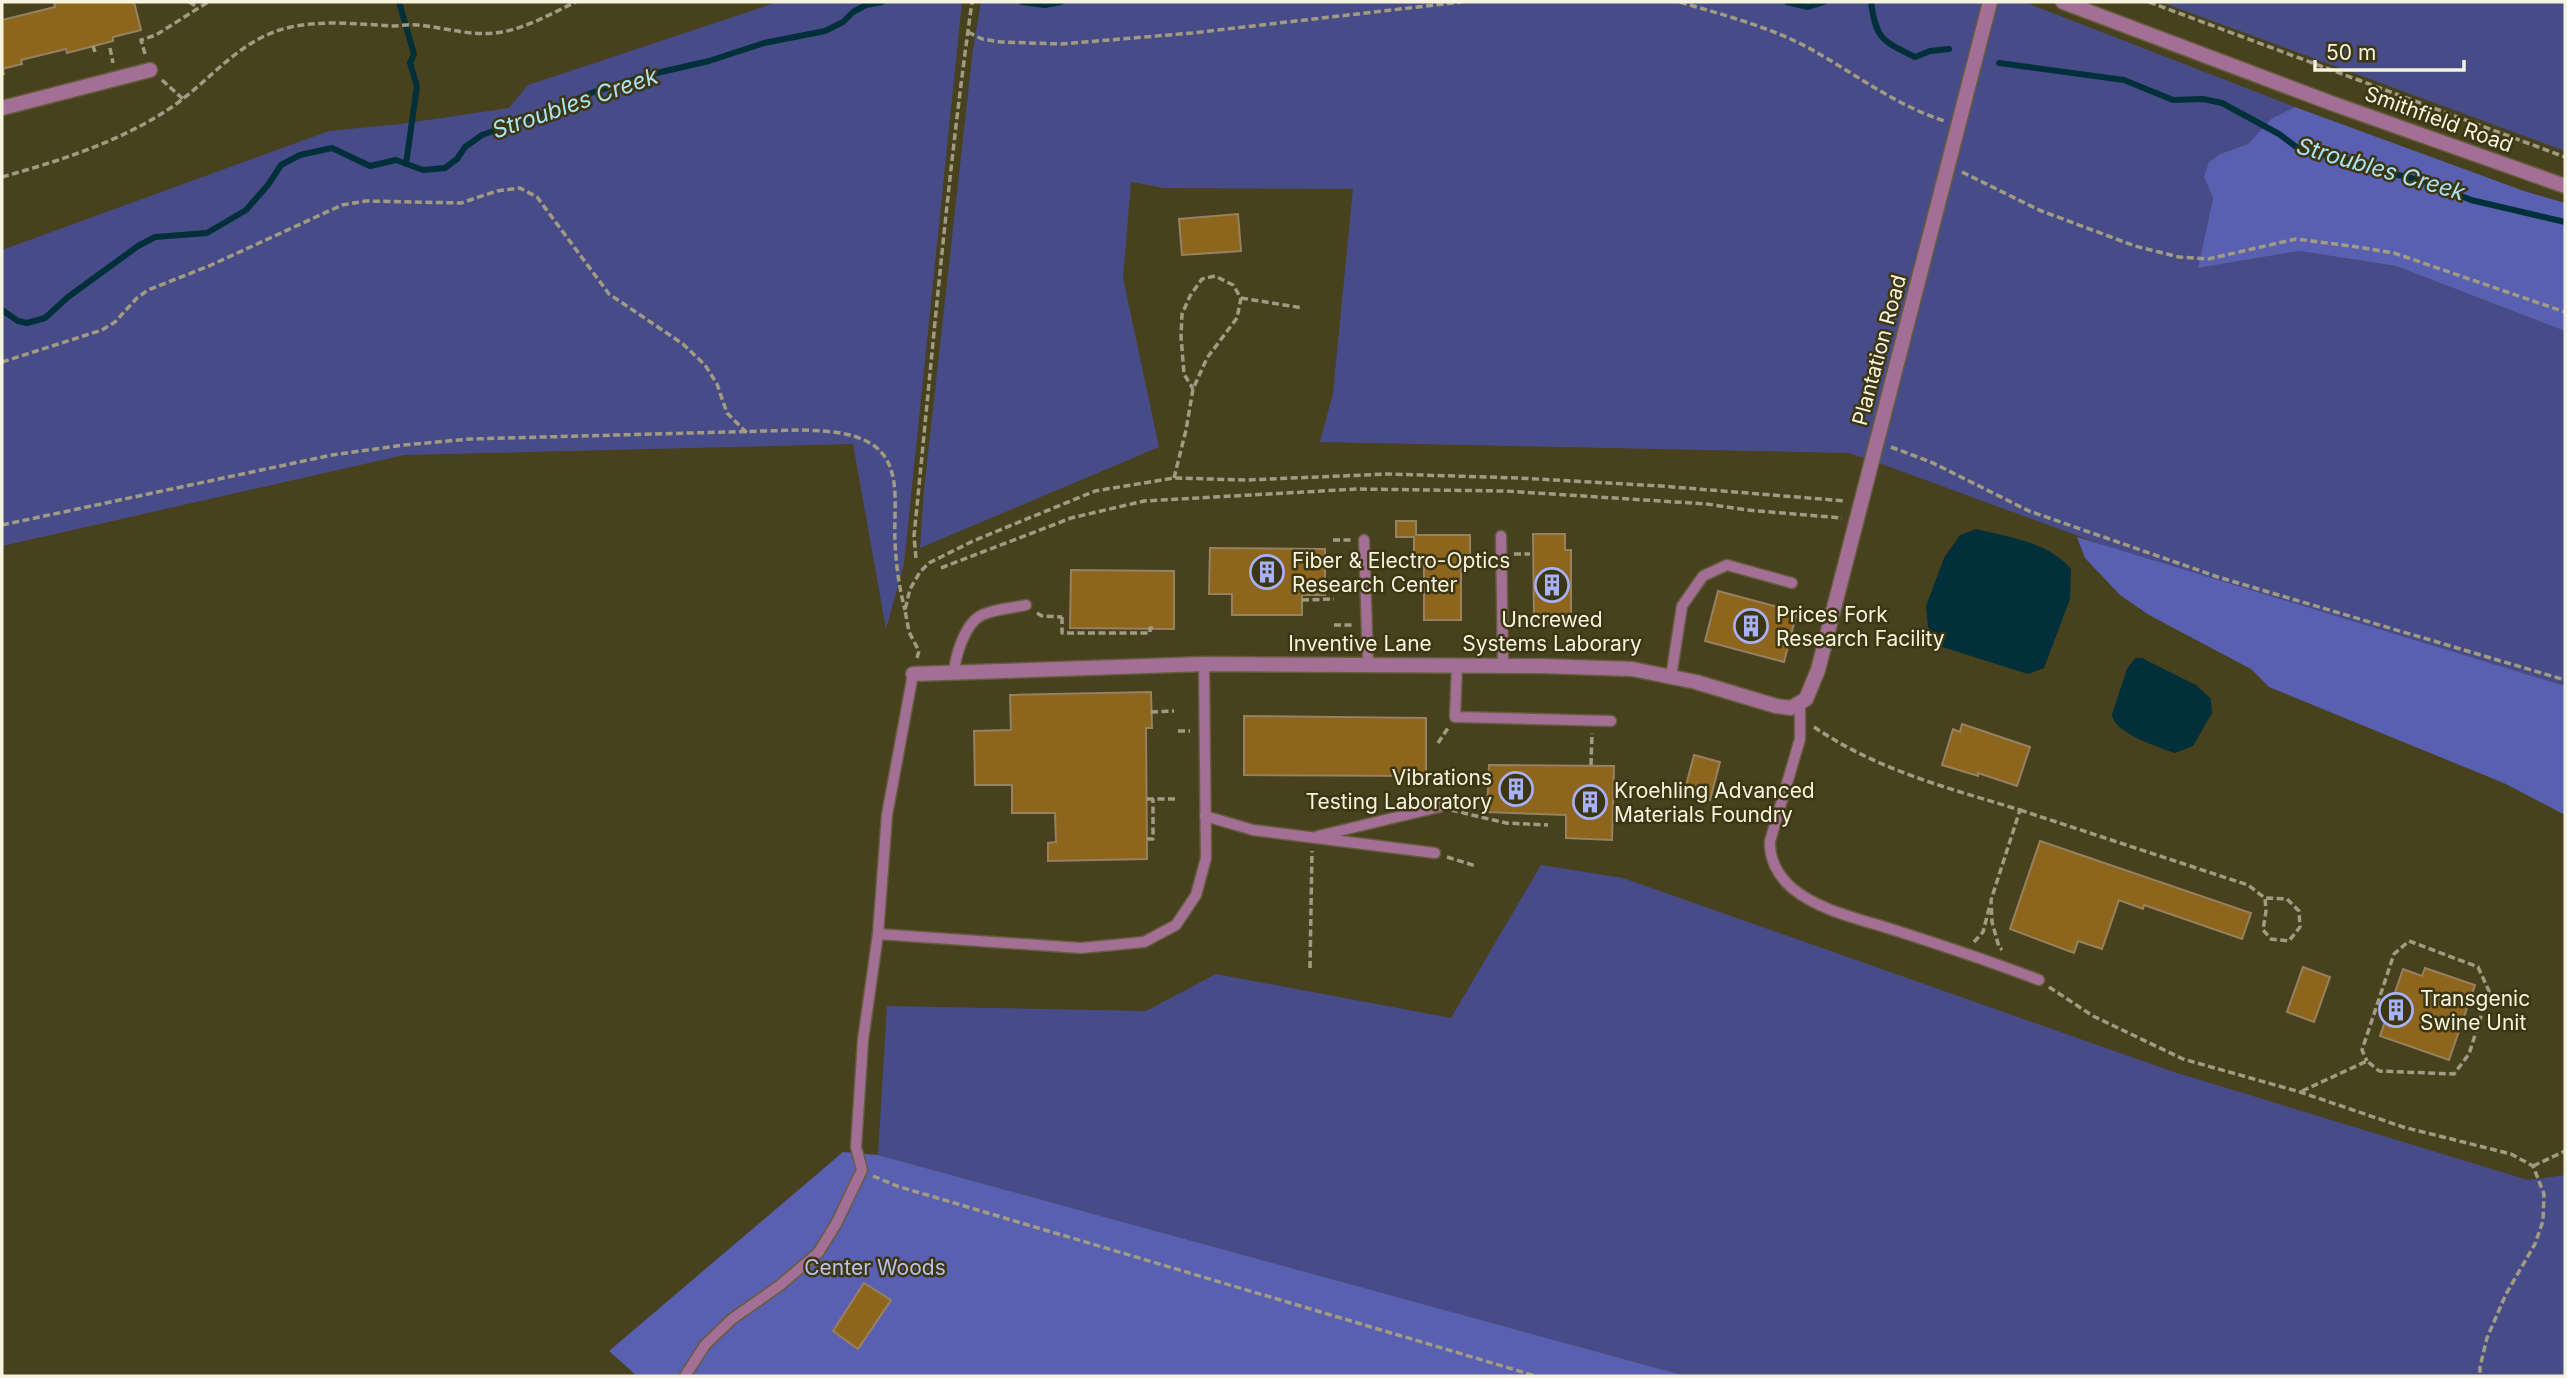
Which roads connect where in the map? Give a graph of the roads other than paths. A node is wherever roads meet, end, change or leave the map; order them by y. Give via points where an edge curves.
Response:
1 (1990, 2) edge
2 (2063, 2) edge
3 (150, 70) road end
4 (2, 108) edge
5 (2565, 186) edge
6 (1501, 536) dead end
7 (1364, 540) dead end
8 (1792, 583) dead end
9 (1026, 605) dead end
10 (1204, 664) junction
11 (1368, 664) junction
12 (1457, 665) junction
13 (1503, 665) junction
14 (913, 674) joint
15 (954, 674) junction
16 (1671, 677) junction
17 (1800, 704) junction
18 (1611, 721) dead end
19 (1439, 807) road end
20 (1205, 816) junction
21 (1312, 837) junction
22 (1435, 853) road end
23 (878, 934) junction
24 (2039, 980) road end
25 (685, 1376) edge

1 - 17 street, Plantation Road via 1818,670 1811,692
2 - 5 street, Smithfield Road
3 - 4 street
6 - 13 lane
7 - 11 lane
8 - 16 lane via 1727,565 1703,576 1682,606
9 - 15 lane via 978,617 957,650
10 - 11 street, Inventive Lane
10 - 15 street, Inventive Lane
10 - 20 lane
11 - 12 street, Inventive Lane
12 - 13 street, Inventive Lane
12 - 18 lane via 1455,718
13 - 16 street, Inventive Lane via 1632,669
14 - 15 street, Inventive Lane
14 - 23 lane via 887,815
16 - 17 street, Inventive Lane via 1776,706
17 - 24 lane via 1800,739 1770,841 1769,854 1777,870 1810,900
19 - 21 lane
20 - 21 lane via 1253,830
20 - 23 lane via 1206,858 1196,895 1176,925 1144,942 1081,948
21 - 22 lane
23 - 25 lane via 858,1099 856,1147 862,1170 818,1252 732,1319 705,1345

